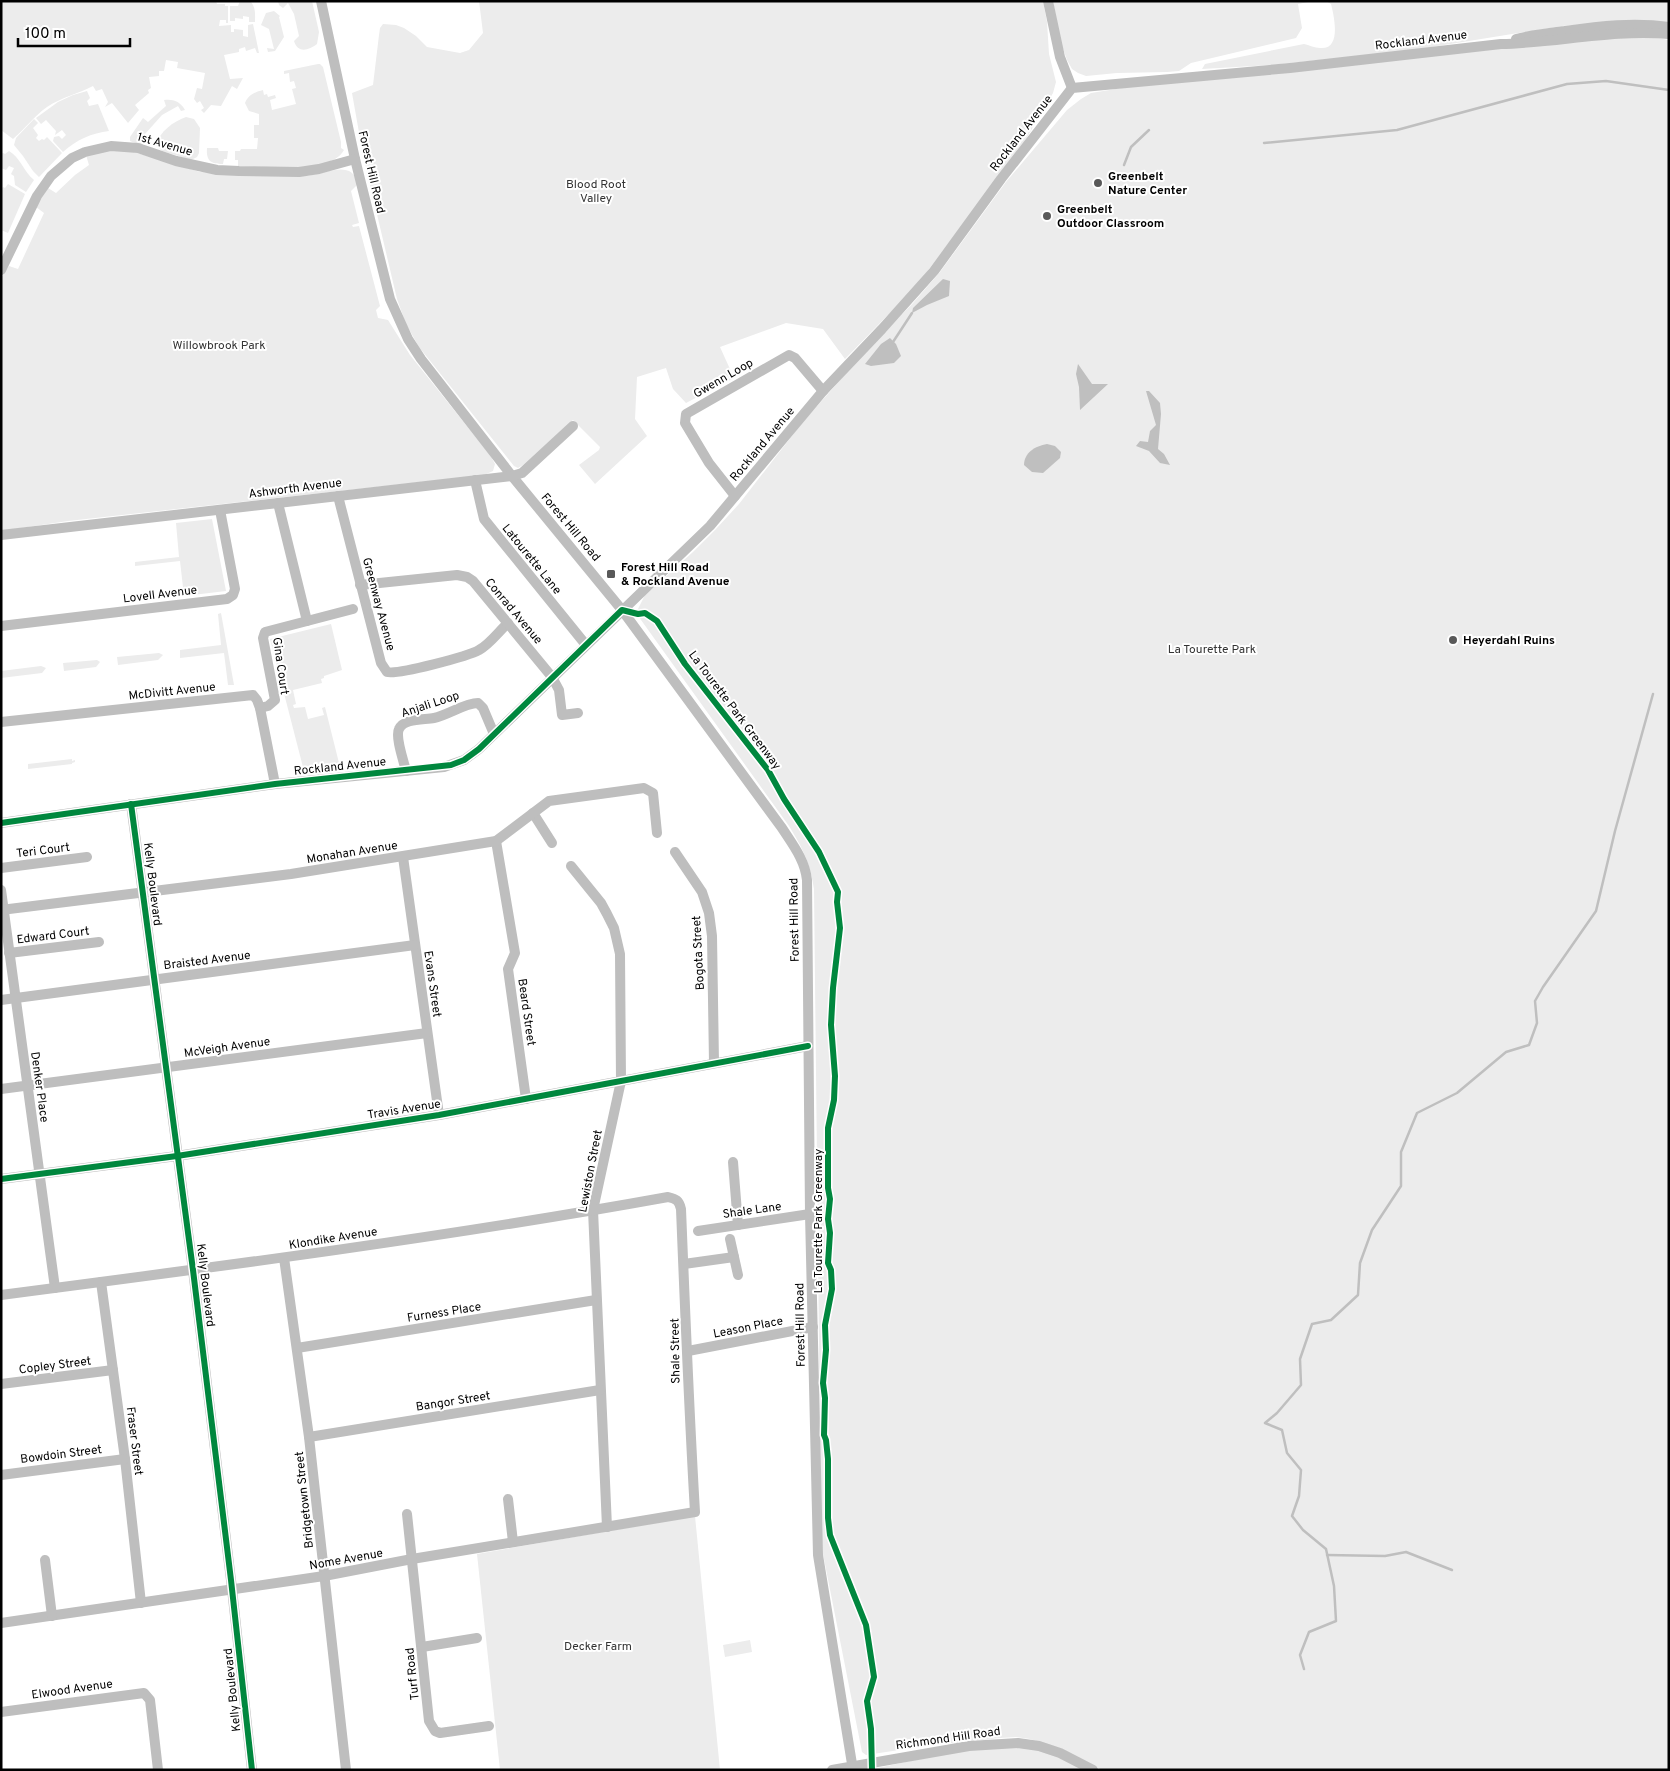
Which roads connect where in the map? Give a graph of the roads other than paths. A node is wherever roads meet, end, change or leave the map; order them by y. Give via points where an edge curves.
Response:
1 (321, 1) edge
2 (1048, 1) edge
3 (1669, 26) edge
4 (1669, 34) edge
5 (1501, 44) junction
6 (1072, 88) junction
7 (356, 159) junction
8 (1, 270) edge
9 (823, 391) junction
10 (573, 426) dead end
11 (512, 476) junction
12 (475, 480) junction
13 (338, 496) junction
14 (735, 496) junction
15 (278, 503) junction
16 (220, 510) junction
17 (1, 535) edge
18 (360, 585) junction
19 (354, 610) dead end
20 (622, 610) junction
21 (307, 621) junction
22 (508, 623) junction
23 (1, 626) edge
24 (586, 645) junction
25 (552, 677) junction
26 (260, 708) junction
27 (578, 713) dead end
28 (1, 722) edge
29 (494, 734) junction
30 (406, 771) junction
31 (275, 784) junction
32 (131, 804) junction
33 (533, 813) junction
34 (1, 823) edge
35 (657, 832) dead end
36 (496, 841) junction
37 (552, 843) dead end
38 (675, 852) dead end
39 (87, 857) dead end
40 (403, 857) junction
41 (570, 866) dead end
42 (1, 868) edge
43 (1, 890) edge
44 (142, 891) junction
45 (2, 910) edge
46 (100, 942) dead end
47 (415, 945) junction
48 (10, 953) junction
49 (154, 979) junction
50 (16, 998) junction
51 (1, 1000) edge
52 (427, 1033) junction
53 (808, 1046) junction
54 (714, 1063) junction
55 (165, 1068) junction
56 (621, 1081) junction
57 (28, 1086) junction
58 (1, 1089) edge
59 (526, 1099) junction
60 (438, 1115) junction
61 (177, 1156) junction
62 (733, 1162) dead end
63 (40, 1174) junction
64 (1, 1179) edge
65 (668, 1197) joint
66 (593, 1210) junction
67 (810, 1214) junction
68 (738, 1225) junction
69 (698, 1231) dead end
70 (730, 1239) dead end
71 (734, 1257) junction
72 (284, 1258) junction
73 (684, 1264) junction
74 (193, 1270) junction
75 (738, 1275) dead end
76 (101, 1282) junction
77 (55, 1288) junction
78 (1, 1295) edge
79 (596, 1300) junction
80 (813, 1327) junction
81 (297, 1348) junction
82 (688, 1351) junction
83 (113, 1370) junction
84 (1, 1384) edge
85 (600, 1390) junction
86 (309, 1437) junction
87 (125, 1459) junction
88 (1, 1475) edge
89 (508, 1499) dead end
90 (695, 1512) joint
91 (407, 1514) dead end
92 (606, 1527) junction
93 (513, 1542) junction
94 (412, 1559) junction
95 (45, 1560) dead end
96 (324, 1576) junction
97 (233, 1590) junction
98 (141, 1603) junction
99 (52, 1616) junction
100 (1, 1623) edge
101 (477, 1638) dead end
102 (422, 1647) junction
103 (1, 1712) edge
104 (489, 1726) dead end
105 (853, 1768) edge
106 (158, 1770) edge
107 (252, 1770) edge
108 (346, 1770) edge
109 (832, 1770) edge
110 (1093, 1770) edge

1 - 7 street, Forest Hill Road
2 - 6 street via 1060,57
3 - 5 street, Rockland Avenue via 1593,27 1529,36
4 - 5 street, Rockland Avenue via 1633,32
5 - 6 street, Rockland Avenue
6 - 9 street, Rockland Avenue via 934,271
7 - 8 street, 1st Avenue via 299,172 239,171 176,161 138,148 97,148 72,158 50,176
7 - 11 street, Forest Hill Road via 390,299 408,339
9 - 14 street, Rockland Avenue
9 - 14 street, Gwenn Loop via 789,355 686,414 684,423
10 - 11 street, Ashworth Avenue via 522,473
11 - 12 street, Ashworth Avenue
11 - 20 street, Forest Hill Road
12 - 13 street, Ashworth Avenue
12 - 24 street, Latourette Lane via 484,519
13 - 15 street, Ashworth Avenue
13 - 18 street, Greenway Avenue
14 - 20 street, Rockland Avenue via 710,526
15 - 16 street, Ashworth Avenue
15 - 21 street
16 - 17 street, Ashworth Avenue
16 - 23 street, Lovell Avenue via 235,589 227,599
18 - 22 street, Conrad Avenue via 462,576 473,581
18 - 22 street, Greenway Avenue via 382,663 388,672 397,673 443,662 479,650
19 - 21 street, Gina Court
20 - 24 street, Rockland Avenue
20 - 53 street, Forest Hill Road via 744,775 803,863 807,880
21 - 26 street, Gina Court via 263,634 274,700
22 - 25 street, Conrad Avenue
24 - 25 street, Rockland Avenue
25 - 27 street, Conrad Avenue via 559,690 562,715
25 - 29 street, Rockland Avenue
26 - 28 street, McDivitt Avenue via 255,697 250,695
26 - 31 street
29 - 30 street, Rockland Avenue via 458,763
29 - 30 street, Anjali Loop via 478,703 404,724 398,729 398,737
30 - 31 street, Rockland Avenue
31 - 32 street, Rockland Avenue
32 - 34 street, Rockland Avenue
32 - 44 street, Kelly Boulevard
33 - 35 street, Monahan Avenue via 549,801 644,788 653,793
33 - 36 street, Monahan Avenue
33 - 37 street
36 - 40 street, Monahan Avenue
36 - 59 street, Beard Street via 515,953 508,969
38 - 54 street, Bogota Street via 702,892 710,913
39 - 42 street, Teri Court
40 - 44 street, Monahan Avenue
40 - 47 street, Evans Street
41 - 56 street, Lewiston Street via 601,903 618,942
43 - 45 street, Denker Place
44 - 45 street, Monahan Avenue
44 - 49 street, Kelly Boulevard
45 - 48 street, Denker Place
46 - 48 street, Edward Court
47 - 49 street, Braisted Avenue
47 - 52 street, Evans Street
48 - 50 street, Denker Place
49 - 50 street, Braisted Avenue
49 - 55 street, Kelly Boulevard
50 - 51 street, Braisted Avenue
50 - 57 street, Denker Place
52 - 55 street, McVeigh Avenue
52 - 60 street, Evans Street
53 - 54 street, Travis Avenue
53 - 67 street, Forest Hill Road
54 - 56 street, Travis Avenue
55 - 57 street, McVeigh Avenue
55 - 61 street, Kelly Boulevard
56 - 59 street, Travis Avenue
56 - 66 street, Lewiston Street
57 - 58 street, McVeigh Avenue
57 - 63 street, Denker Place
59 - 60 street, Travis Avenue
60 - 61 street, Travis Avenue
61 - 63 street, Travis Avenue
61 - 74 street, Kelly Boulevard
62 - 68 street
63 - 64 street, Travis Avenue
63 - 77 street, Denker Place
65 - 66 street, Klondike Avenue
65 - 73 street, Shale Street via 676,1198 681,1208
66 - 72 street, Klondike Avenue
66 - 79 street, Lewiston Street
67 - 68 street, Shale Lane
67 - 80 street, Forest Hill Road
68 - 69 street, Shale Lane
70 - 71 street
71 - 73 street
71 - 75 street
72 - 74 street, Klondike Avenue
72 - 81 street, Bridgetown Street
73 - 82 street, Shale Street
74 - 76 street, Klondike Avenue
74 - 97 street, Kelly Boulevard
76 - 77 street, Klondike Avenue
76 - 83 street, Fraser Street
77 - 78 street, Klondike Avenue
79 - 81 street, Furness Place
79 - 85 street, Lewiston Street
80 - 82 street, Leason Place
80 - 105 street, Forest Hill Road via 818,1555
81 - 86 street, Bridgetown Street
82 - 90 street, Shale Street
83 - 84 street, Copley Street
83 - 87 street, Fraser Street
85 - 86 street, Bangor Street
85 - 92 street, Lewiston Street
86 - 96 street, Bridgetown Street
87 - 88 street, Bowdoin Street
87 - 98 street, Fraser Street
89 - 93 street
90 - 92 street, Nome Avenue
91 - 94 street, Turf Road
92 - 93 street, Nome Avenue
93 - 94 street, Nome Avenue
94 - 96 street, Nome Avenue
94 - 102 street, Turf Road
95 - 99 street
96 - 97 street, Nome Avenue
96 - 108 street, Bridgetown Street
97 - 98 street, Nome Avenue
97 - 107 street, Kelly Boulevard
98 - 99 street, Nome Avenue
99 - 100 street, Nome Avenue
101 - 102 street
102 - 104 street, Turf Road via 429,1721 434,1731 445,1733
103 - 106 street, Elwood Avenue via 142,1692 150,1700
105 - 109 street, Richmond Hill Road
105 - 110 street, Richmond Hill Road via 892,1758 969,1746 1018,1743 1060,1753

